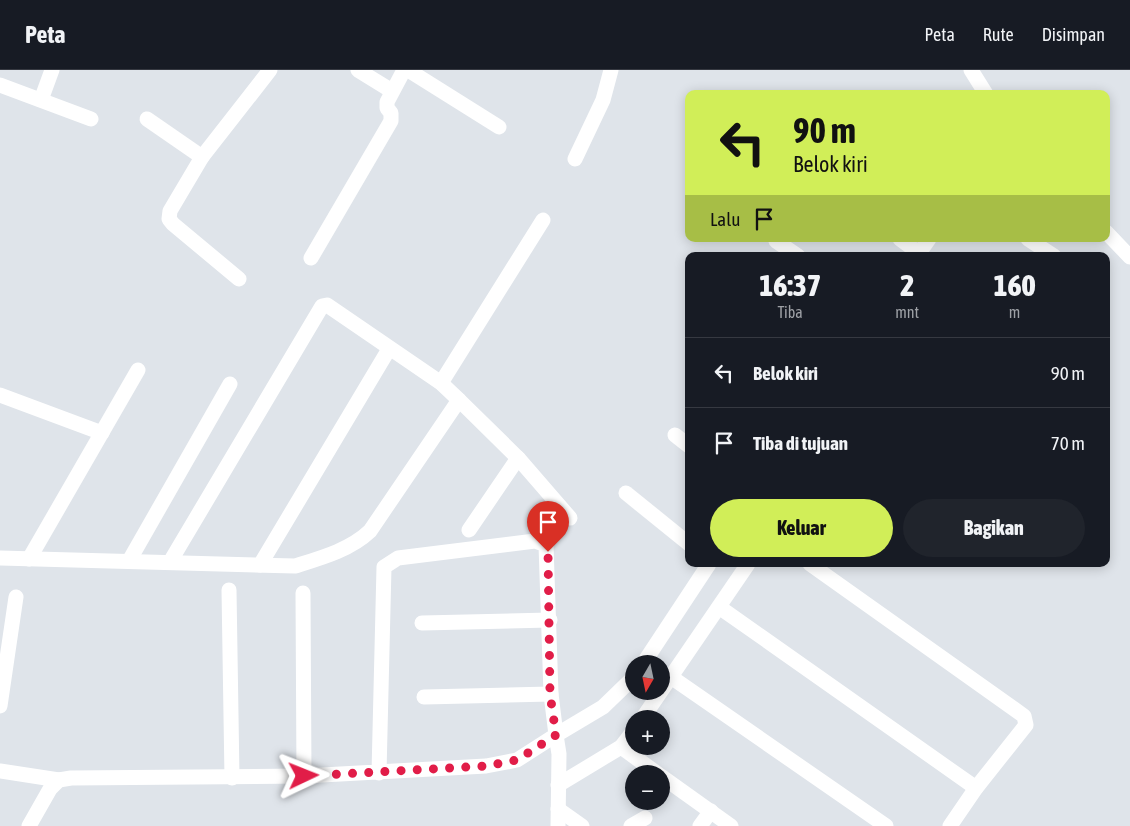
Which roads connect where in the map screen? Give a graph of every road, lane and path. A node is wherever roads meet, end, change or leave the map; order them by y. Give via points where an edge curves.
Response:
1 (52, 70) edge
2 (270, 70) edge
3 (358, 70) edge
4 (406, 70) edge
5 (611, 70) edge
6 (971, 70) edge
7 (0, 85) edge
8 (984, 90) edge
9 (392, 91) junction
10 (41, 100) junction
11 (91, 119) dead end
12 (147, 120) dead end
13 (499, 127) dead end
14 (202, 157) junction
15 (575, 159) dead end
16 (543, 220) dead end
17 (1110, 236) edge
18 (777, 242) edge
19 (904, 242) edge
20 (1033, 242) edge
21 (792, 252) edge
22 (916, 252) edge
23 (1048, 252) edge
24 (1130, 257) edge
25 (311, 258) dead end
26 (239, 280) dead end
27 (389, 349) junction
28 (138, 370) dead end
29 (440, 383) junction
30 (230, 384) dead end
31 (4, 396) edge
32 (459, 400) junction
33 (0, 411) edge
34 (102, 433) junction
35 (675, 434) dead end
36 (685, 443) edge
37 (518, 458) junction
38 (626, 493) dead end
39 (570, 518) dead end
40 (469, 530) dead end
41 (685, 541) edge
42 (0, 558) edge
43 (29, 558) junction
44 (129, 561) junction
45 (170, 562) junction
46 (260, 565) junction
47 (707, 567) edge
48 (746, 567) edge
49 (814, 567) edge
50 (229, 590) dead end
51 (303, 593) dead end
52 (16, 597) dead end
53 (719, 606) junction
54 (550, 620) junction
55 (422, 623) dead end
56 (648, 655) edge
57 (672, 677) junction
58 (625, 686) edge
59 (550, 694) junction
60 (424, 697) dead end
61 (0, 706) edge
62 (648, 710) edge
63 (556, 735) junction
64 (625, 742) edge
65 (621, 747) junction
66 (646, 765) edge
67 (0, 771) edge
68 (379, 773) junction
69 (304, 776) junction
70 (232, 778) junction
71 (558, 778) junction
72 (670, 782) edge
73 (55, 784) junction
74 (976, 788) junction
75 (558, 809) junction
76 (711, 811) junction
77 (645, 818) dead end
78 (29, 826) edge
79 (558, 826) edge
80 (582, 826) edge
81 (631, 826) edge
82 (700, 826) edge
83 (731, 826) edge
84 (885, 826) edge
85 (950, 826) edge

1 - 10 street
2 - 14 street
3 - 9 street
4 - 9 street
4 - 13 street
5 - 15 street via 603,100
6 - 8 street
7 - 10 street
9 - 25 street via 386,105 392,113 391,121
10 - 11 street
12 - 14 street
14 - 26 street via 176,198 169,219
16 - 29 street
17 - 24 street
18 - 21 street
19 - 22 street
20 - 23 street
27 - 29 street
27 - 45 street via 327,305 322,306
27 - 46 street
28 - 34 street
29 - 32 street
30 - 44 street
31 - 33 street
31 - 34 street
32 - 37 street
32 - 46 street via 370,531 359,541 295,566
34 - 43 street
35 - 36 street
37 - 39 street
37 - 40 street
38 - 41 street
42 - 43 street
43 - 44 street
44 - 45 street
45 - 46 street
47 - 56 street
48 - 53 street
49 - 74 street via 1024,716 1026,725
50 - 70 street
51 - 69 street
52 - 61 street
53 - 57 street
53 - 74 street
54 - 55 street
54 - 59 street
54 - 68 street via 548,552 541,542 398,558 388,563 383,574
57 - 62 street
57 - 84 street
58 - 63 street via 604,707
59 - 60 street
59 - 63 street
63 - 68 street via 517,760 486,766
63 - 71 street
64 - 65 street
65 - 66 street
65 - 71 street
67 - 73 street
68 - 69 street
69 - 70 street
70 - 73 street via 90,777
71 - 75 street
72 - 76 street
73 - 78 street
74 - 85 street
75 - 79 street
75 - 80 street
76 - 82 street
76 - 83 street
77 - 81 street

